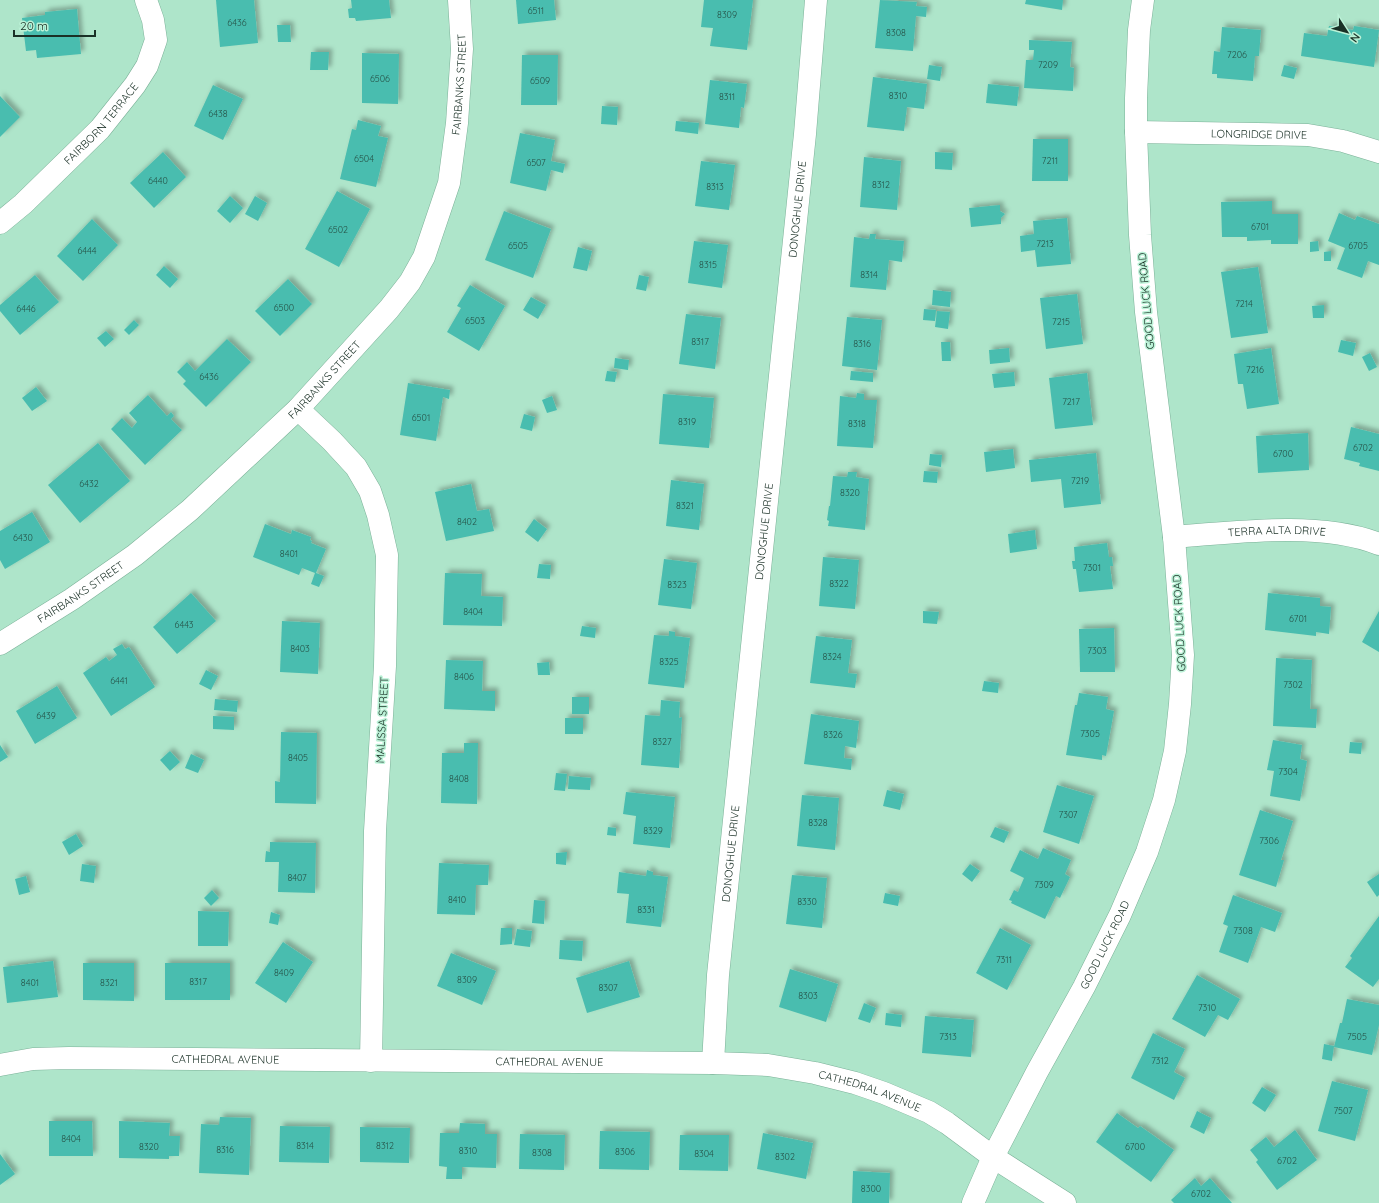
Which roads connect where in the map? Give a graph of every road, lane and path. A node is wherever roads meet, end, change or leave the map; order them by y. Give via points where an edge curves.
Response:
1 (146, 0) edge
2 (459, 0) edge
3 (816, 0) edge
4 (1143, 0) edge
5 (1136, 132) junction
6 (1379, 152) edge
7 (0, 223) edge
8 (298, 409) junction
9 (1174, 537) junction
10 (1379, 544) edge
11 (0, 644) edge
12 (371, 1061) junction
13 (713, 1063) junction
14 (0, 1066) edge
15 (993, 1157) junction
16 (973, 1203) edge
17 (1065, 1203) edge

1 - 7 street, FAIRBORN TERRACE via 156,40 147,66 136,85 100,129 24,204
2 - 8 street, FAIRBANKS STREET via 462,49 458,123 449,183 424,257 410,282 389,309
3 - 13 street, DONOGHUE DRIVE via 805,134 718,976
4 - 5 street, GOOD LUCK ROAD
5 - 6 street, LONGRIDGE DRIVE via 1308,135 1343,141
5 - 9 street, GOOD LUCK ROAD via 1146,312
8 - 11 street, FAIRBANKS STREET via 190,510 135,555 72,599
8 - 12 street, MALISSA STREET via 356,467 370,491 386,555 385,666 375,831
9 - 10 street, TERRA ALTA DRIVE via 1307,531 1343,534
9 - 15 street, GOOD LUCK ROAD via 1183,655 1175,751 1164,800 1148,852 1120,915
12 - 13 street, CATHEDRAL AVENUE
12 - 14 street, CATHEDRAL AVENUE via 34,1059
13 - 15 street, CATHEDRAL AVENUE via 768,1065 856,1083 929,1112
15 - 16 street, GOOD LUCK ROAD
15 - 17 street, CATHEDRAL AVENUE

